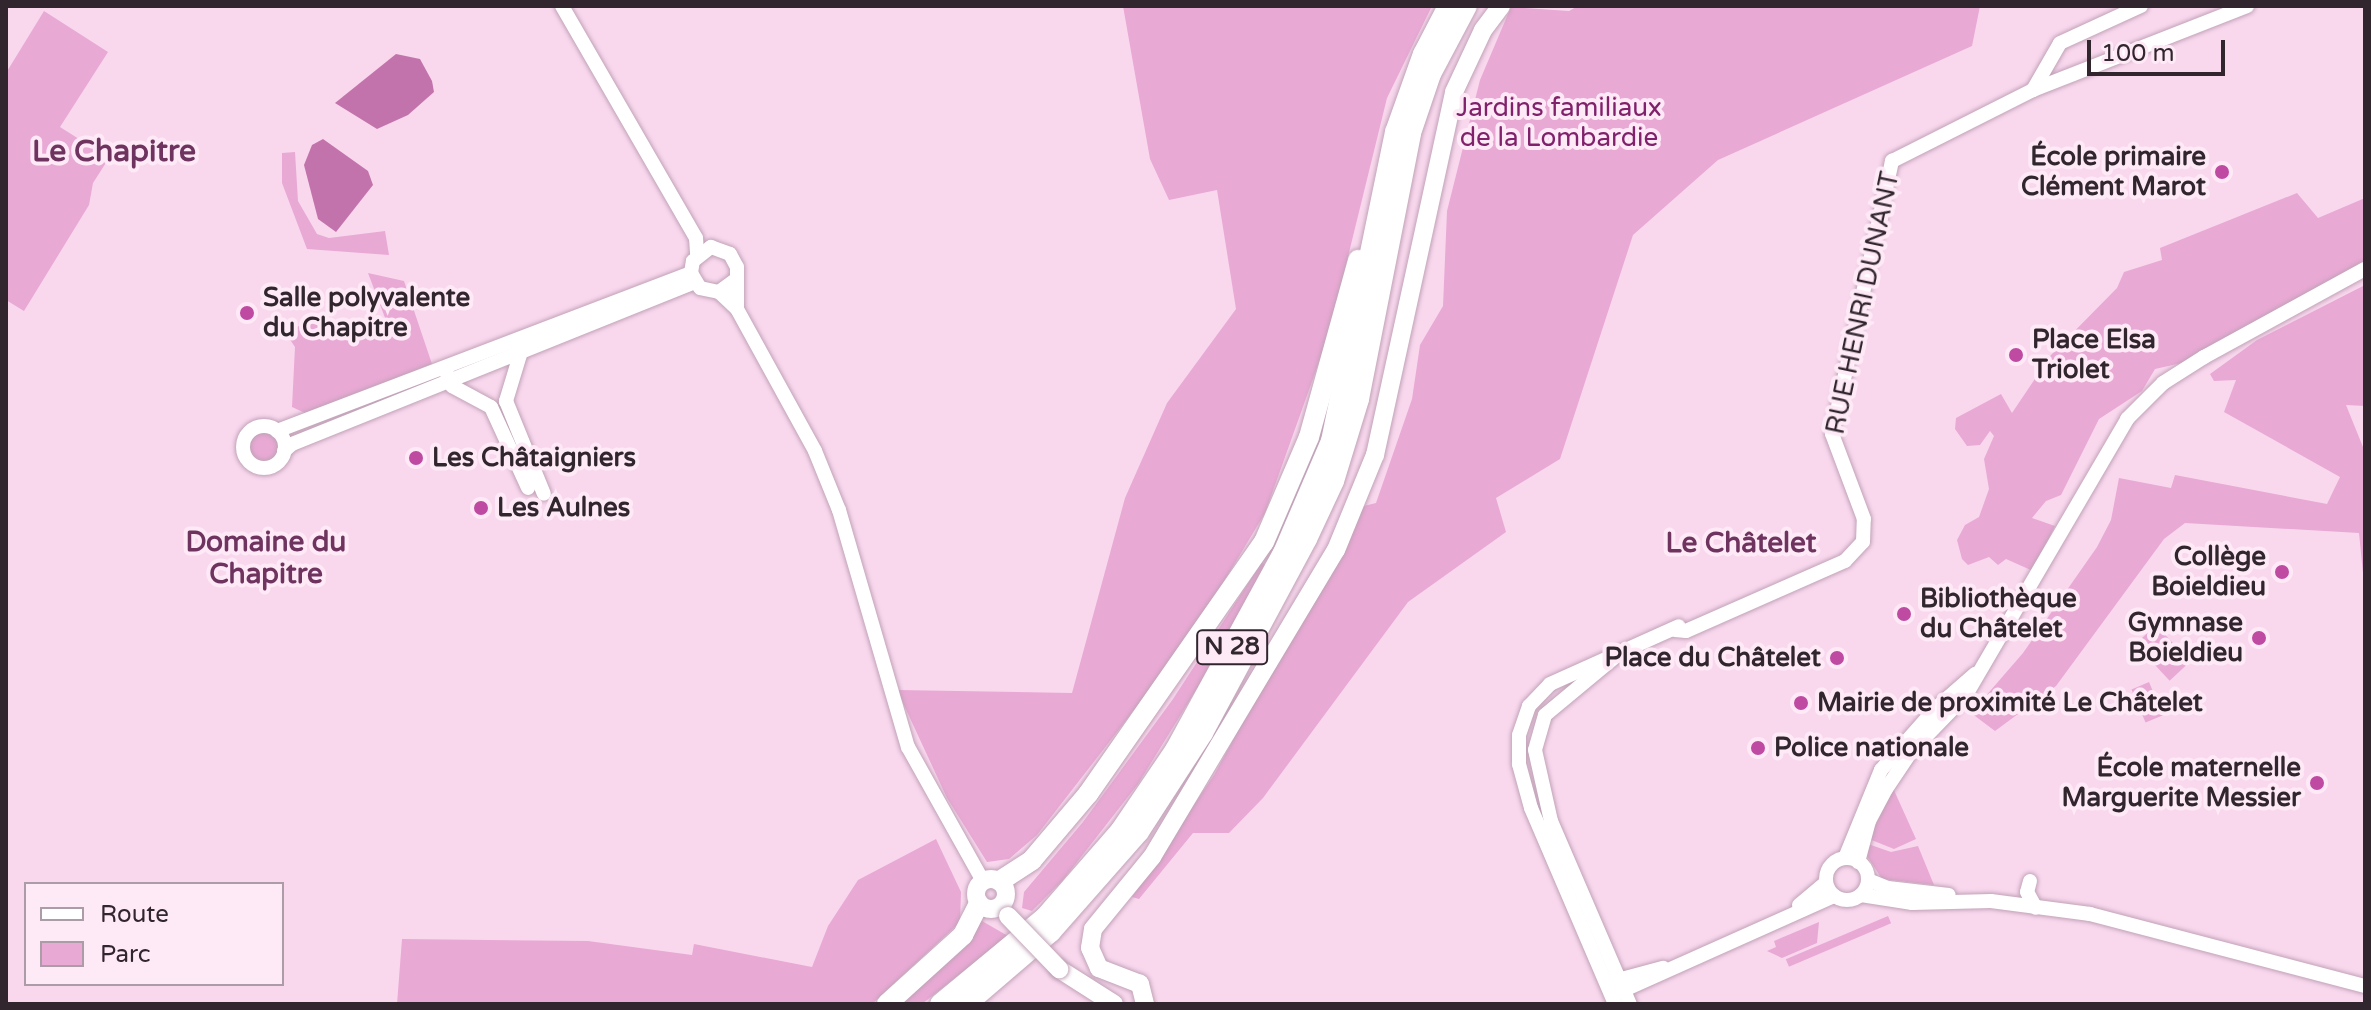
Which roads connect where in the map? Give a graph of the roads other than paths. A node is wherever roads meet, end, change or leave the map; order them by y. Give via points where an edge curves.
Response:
1 (562, 6) edge
2 (1448, 6) edge
3 (1467, 6) edge
4 (1501, 6) edge
5 (2141, 6) edge
6 (2247, 6) edge
7 (2033, 90) junction
8 (1378, 208) junction
9 (704, 251) junction
10 (2365, 269) edge
11 (693, 278) junction
12 (734, 281) junction
13 (719, 292) junction
14 (737, 309) junction
15 (523, 345) junction
16 (448, 375) junction
17 (277, 431) junction
18 (284, 451) junction
19 (528, 488) dead end
20 (544, 494) dead end
21 (1852, 860) junction
22 (1868, 880) junction
23 (991, 881) junction
24 (2030, 881) dead end
25 (1830, 889) junction
26 (1861, 895) junction
27 (1963, 901) junction
28 (979, 904) junction
29 (2036, 908) junction
30 (1004, 911) junction
31 (1059, 969) junction
32 (2365, 986) edge
33 (1618, 993) edge
34 (969, 1003) edge
35 (887, 1004) edge
36 (940, 1004) edge
37 (1093, 1004) edge
38 (1114, 1004) edge
39 (1145, 1004) edge

1 - 9 street
2 - 8 highway, N 28 via 1405,101
3 - 34 highway, N 28 via 1431,74 1411,133 1359,399 1334,481 1307,539 1203,733 1139,832 1051,932
4 - 39 main road via 1483,30 1454,92 1375,455 1336,550 1152,857 1090,938 1099,968 1140,984
5 - 7 street via 2060,43
6 - 7 street, RUE HENRI DUNANT
7 - 33 street, RUE HENRI DUNANT via 1905,150 1887,170 1832,434 1864,519 1859,548 1824,571 1617,655 1545,715 1535,750 1551,821
8 - 23 highway via 1354,271 1309,437 1264,542 1088,794 1032,860
8 - 36 highway, N 28 via 1331,441 1283,553 1210,687 1150,788 1095,862 1012,947
9 - 11 street
9 - 12 street via 725,250 735,260
10 - 21 street via 2204,357 2149,395 2107,446 1966,695 1911,752 1886,789
11 - 13 street
11 - 15 street
12 - 13 street
12 - 14 street
13 - 14 street
14 - 23 street via 792,406 835,500 908,747
15 - 16 street
15 - 20 street via 506,401
16 - 17 street
16 - 18 street
16 - 19 street via 491,407
17 - 18 street
17 - 18 street via 253,429 244,441 245,457 264,468 277,464
21 - 22 street
21 - 25 street via 1832,865
22 - 26 street
22 - 27 street
23 - 28 main road via 976,894
23 - 30 main road via 1007,894
24 - 29 street via 2027,892
25 - 26 street via 1846,900
25 - 33 street
26 - 27 street via 1912,903
27 - 29 street
28 - 30 main road
28 - 35 highway via 963,935
29 - 32 street via 2149,926
30 - 31 main road, bridge
31 - 37 main road
31 - 38 main road

